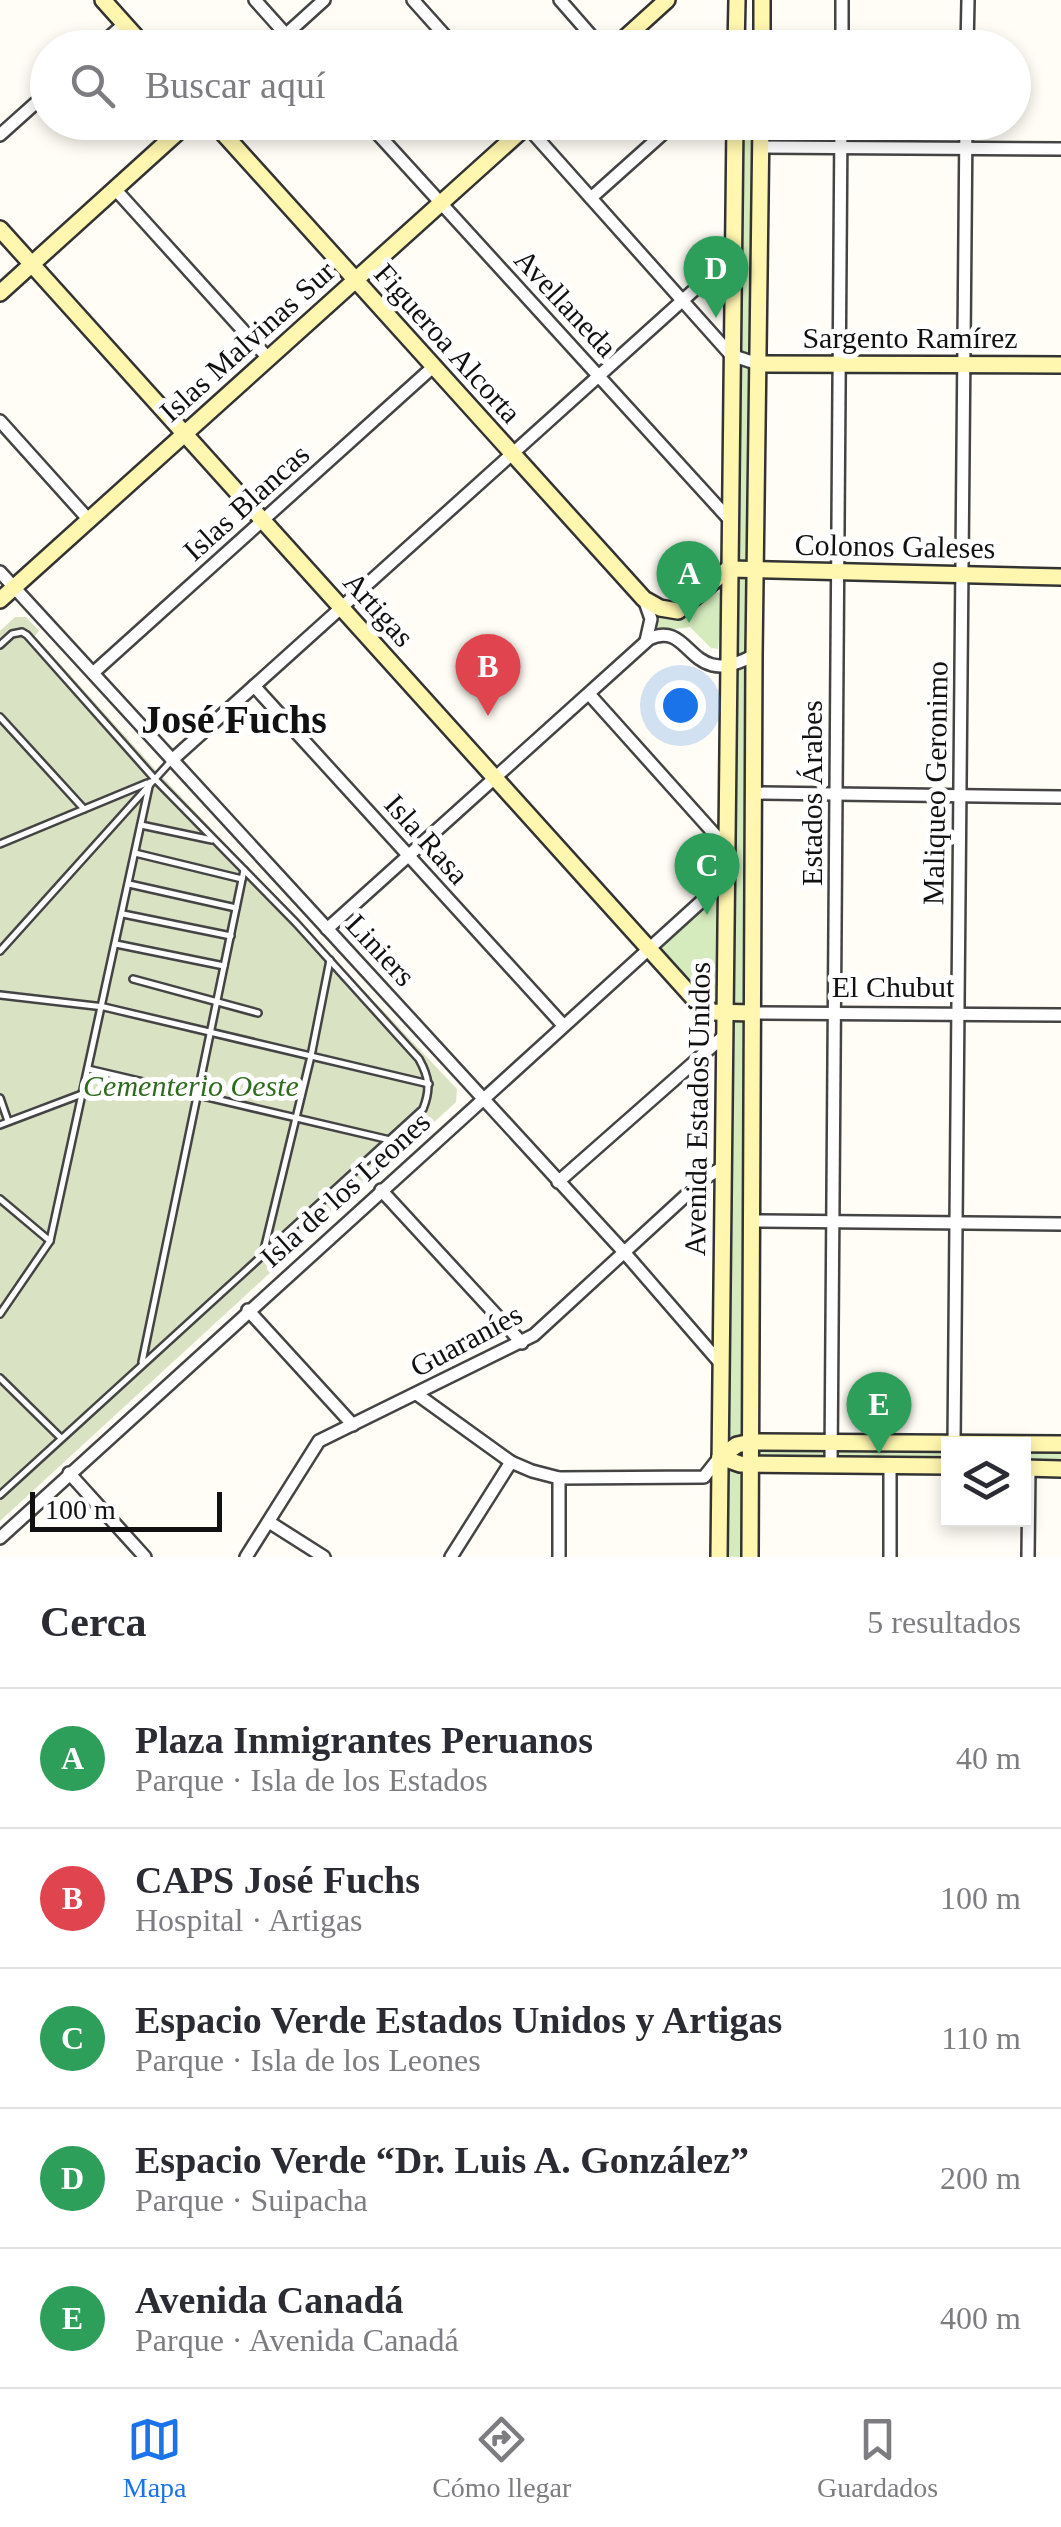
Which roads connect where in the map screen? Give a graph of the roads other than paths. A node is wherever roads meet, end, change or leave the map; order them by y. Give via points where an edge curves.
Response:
1 (103, 0) edge
2 (255, 0) edge
3 (324, 0) edge
4 (413, 0) edge
5 (560, 0) edge
6 (667, 0) edge
7 (737, 0) edge
8 (762, 0) edge
9 (842, 0) edge
10 (968, 0) edge
11 (124, 24) junction
12 (118, 30) edge
13 (130, 30) edge
14 (282, 30) edge
15 (290, 30) edge
16 (440, 30) edge
17 (586, 30) edge
18 (634, 30) edge
19 (736, 30) edge
20 (762, 30) edge
21 (842, 30) edge
22 (967, 30) edge
23 (30, 108) edge
24 (0, 135) edge
25 (168, 140) edge
26 (229, 140) edge
27 (383, 140) edge
28 (510, 140) edge
29 (541, 140) edge
30 (656, 140) edge
31 (735, 140) edge
32 (760, 140) edge
33 (841, 140) edge
34 (966, 140) edge
35 (760, 148) junction
36 (841, 148) junction
37 (1061, 149) edge
38 (966, 150) junction
39 (115, 189) junction
40 (591, 198) junction
41 (441, 204) junction
42 (0, 229) edge
43 (732, 255) junction
44 (31, 264) junction
45 (355, 280) junction
46 (0, 293) edge
47 (683, 300) junction
48 (731, 354) junction
49 (268, 358) junction
50 (840, 363) junction
51 (758, 364) junction
52 (964, 364) junction
53 (1061, 364) edge
54 (433, 367) junction
55 (599, 376) junction
56 (0, 421) edge
57 (184, 434) junction
58 (512, 454) junction
59 (728, 518) junction
60 (89, 520) junction
61 (262, 520) junction
62 (728, 570) junction
63 (755, 571) junction
64 (0, 572) edge
65 (838, 573) junction
66 (962, 575) junction
67 (1061, 577) edge
68 (14, 587) junction
69 (644, 599) junction
70 (0, 600) edge
71 (341, 608) junction
72 (646, 641) junction
73 (0, 644) edge
74 (754, 655) junction
75 (729, 667) junction
76 (93, 673) junction
77 (254, 686) junction
78 (588, 694) junction
79 (0, 717) edge
80 (172, 760) junction
81 (495, 778) junction
82 (152, 780) junction
83 (754, 793) junction
84 (836, 794) junction
85 (960, 796) junction
86 (1061, 797) edge
87 (84, 809) junction
88 (141, 825) junction
89 (215, 840) junction
90 (0, 844) edge
91 (727, 848) junction
92 (135, 853) junction
93 (409, 856) junction
94 (244, 870) junction
95 (242, 878) junction
96 (726, 879) junction
97 (129, 884) junction
98 (236, 908) junction
99 (123, 914) junction
100 (328, 929) junction
101 (230, 936) junction
102 (116, 944) junction
103 (650, 948) junction
104 (0, 951) edge
105 (330, 960) junction
106 (224, 966) junction
107 (133, 979) dead end
108 (0, 995) edge
109 (218, 1000) junction
110 (104, 1007) junction
111 (258, 1013) dead end
112 (753, 1013) junction
113 (725, 1014) junction
114 (834, 1014) junction
115 (958, 1014) junction
116 (1061, 1015) edge
117 (564, 1025) junction
118 (211, 1032) junction
119 (725, 1034) junction
120 (311, 1056) junction
121 (88, 1070) junction
122 (428, 1084) junction
123 (82, 1094) junction
124 (198, 1096) junction
125 (0, 1098) edge
126 (482, 1098) junction
127 (294, 1119) junction
128 (8, 1121) junction
129 (0, 1125) edge
130 (390, 1140) junction
131 (724, 1167) junction
132 (558, 1182) junction
133 (380, 1190) junction
134 (0, 1199) edge
135 (752, 1220) junction
136 (833, 1222) junction
137 (956, 1223) junction
138 (1061, 1224) edge
139 (50, 1241) junction
140 (624, 1252) junction
141 (262, 1255) junction
142 (248, 1310) junction
143 (0, 1314) edge
144 (522, 1342) junction
145 (142, 1364) junction
146 (722, 1364) junction
147 (0, 1378) edge
148 (418, 1394) junction
149 (353, 1425) junction
150 (954, 1437) edge
151 (62, 1438) junction
152 (751, 1442) junction
153 (831, 1442) junction
154 (941, 1444) edge
155 (1031, 1444) edge
156 (1061, 1444) edge
157 (720, 1457) junction
158 (512, 1462) junction
159 (750, 1464) junction
160 (831, 1464) junction
161 (890, 1464) junction
162 (941, 1466) edge
163 (1031, 1468) edge
164 (1061, 1469) edge
165 (68, 1473) junction
166 (559, 1478) junction
167 (0, 1494) edge
168 (269, 1522) junction
169 (1027, 1527) edge
170 (0, 1538) edge
171 (145, 1557) edge
172 (246, 1557) edge
173 (324, 1557) edge
174 (451, 1557) edge
175 (559, 1557) edge
176 (720, 1557) edge
177 (750, 1557) edge
178 (890, 1557) edge
179 (1028, 1557) edge

1 - 11 main road
2 - 14 street
3 - 15 street
4 - 16 street
5 - 17 street
6 - 18 main road
7 - 19 main road
8 - 20 main road
9 - 21 street
10 - 22 street
11 - 12 street
11 - 13 main road
23 - 24 street
25 - 39 main road
26 - 45 main road, Figueroa Alcorta
27 - 41 street, Avellaneda
28 - 41 main road, Islas Malvinas Sur
29 - 40 street
30 - 40 street
31 - 43 main road, Avenida Estados Unidos
32 - 35 main road, Avenida Estados Unidos
33 - 36 street, Estados Árabes
34 - 38 street, Maliqueo Geronimo
35 - 36 street
35 - 51 main road, Avenida Estados Unidos
36 - 38 street
36 - 50 street, Estados Árabes
37 - 38 street
38 - 52 street, Maliqueo Geronimo
39 - 44 main road
39 - 49 street
40 - 47 street
41 - 45 main road, Islas Malvinas Sur
41 - 55 street, Avellaneda
42 - 44 main road, Artigas
43 - 47 street
43 - 48 main road, Avenida Estados Unidos
44 - 46 main road
44 - 57 main road, Artigas
45 - 49 main road, Islas Malvinas Sur
45 - 54 main road, Figueroa Alcorta
47 - 48 street
47 - 55 street
48 - 51 street
48 - 59 main road, Avenida Estados Unidos
49 - 57 main road, Islas Malvinas Sur
50 - 51 main road, Sargento Ramírez
50 - 52 main road, Sargento Ramírez
50 - 65 street, Estados Árabes
51 - 63 main road, Avenida Estados Unidos
52 - 53 main road, Sargento Ramírez
52 - 66 street, Maliqueo Geronimo
54 - 58 main road, Figueroa Alcorta
54 - 61 street, Islas Blancas
55 - 58 street
55 - 59 street, Avellaneda
56 - 60 street
57 - 60 main road, Islas Malvinas Sur
57 - 61 main road, Artigas
58 - 69 main road, Figueroa Alcorta
58 - 71 street
59 - 62 main road, Avenida Estados Unidos
60 - 68 main road, Islas Malvinas Sur
61 - 71 main road, Artigas
61 - 76 street, Islas Blancas
62 - 63 main road, Colonos Galeses
62 - 69 main road via 678,612
62 - 75 main road, Avenida Estados Unidos
63 - 65 main road, Colonos Galeses
63 - 74 main road, Avenida Estados Unidos
64 - 68 street, Liniers
65 - 66 main road, Colonos Galeses
65 - 84 street, Estados Árabes
66 - 67 main road, Colonos Galeses
66 - 85 street, Maliqueo Geronimo
68 - 70 main road, Islas Malvinas Sur
68 - 76 street, Liniers
69 - 72 street via 651,620
71 - 77 street
71 - 81 main road, Artigas
72 - 75 street via 661,635 678,639 707,666
72 - 78 street
73 - 82 lane via 12,634 26,635
74 - 75 street
74 - 83 main road, Avenida Estados Unidos
75 - 91 main road, Avenida Estados Unidos
76 - 80 street, Liniers
77 - 80 street
77 - 93 street, Isla Rasa
78 - 81 street
78 - 91 street
79 - 87 lane
80 - 82 lane
80 - 100 street, Liniers
81 - 93 street
81 - 103 main road, Artigas
82 - 87 lane
82 - 88 lane
82 - 89 lane
82 - 104 lane
83 - 84 street
83 - 112 main road, Avenida Estados Unidos
84 - 85 street
84 - 114 street, Estados Árabes
85 - 86 street
85 - 115 street, Maliqueo Geronimo
87 - 90 lane
88 - 89 lane
88 - 92 lane
89 - 94 lane
91 - 96 main road, Avenida Estados Unidos
92 - 95 lane
92 - 97 lane
93 - 100 street
93 - 117 street, Isla Rasa
94 - 95 lane
94 - 105 lane
95 - 98 lane
96 - 103 street, Isla de los Leones
96 - 113 main road, Avenida Estados Unidos
97 - 98 lane
97 - 99 lane
98 - 101 lane
99 - 101 lane
99 - 102 lane
100 - 126 street, Liniers
101 - 106 lane
102 - 106 lane
102 - 110 lane
103 - 113 main road, Artigas via 697,1002
103 - 117 street, Isla de los Leones
105 - 120 lane
105 - 122 lane via 419,1059
106 - 109 lane
107 - 109 lane
108 - 110 lane
109 - 111 lane
109 - 118 lane
110 - 118 lane
110 - 121 lane
112 - 113 main road, El Chubut
112 - 114 street, El Chubut
112 - 135 main road, Avenida Estados Unidos
113 - 119 main road, Avenida Estados Unidos
114 - 115 street, El Chubut
114 - 136 street, Estados Árabes
115 - 116 street, El Chubut
115 - 137 street, Maliqueo Geronimo
117 - 126 street, Isla de los Leones
118 - 120 lane
118 - 124 lane
119 - 131 main road, Avenida Estados Unidos
119 - 132 street
120 - 122 lane
120 - 127 lane
121 - 123 lane
121 - 124 lane
122 - 130 lane via 423,1109
123 - 128 lane
123 - 139 lane
124 - 127 lane
124 - 145 lane
125 - 128 lane
126 - 132 street, Liniers
126 - 133 street, Isla de los Leones
127 - 130 lane
127 - 141 lane
128 - 129 lane
130 - 141 lane
131 - 140 street, Guaraníes
131 - 146 main road, Avenida Estados Unidos
132 - 140 street, Liniers
133 - 142 street, Isla de los Leones
133 - 144 street
134 - 139 lane
135 - 136 street
135 - 152 main road, Avenida Estados Unidos
136 - 137 street
136 - 153 street, Estados Árabes
137 - 138 street
137 - 150 street, Maliqueo Geronimo
139 - 143 lane
140 - 144 street, Guaraníes
140 - 146 street, Liniers
141 - 145 lane
142 - 149 street
142 - 165 street, Isla de los Leones
144 - 148 street, Guaraníes
145 - 151 lane
146 - 157 main road, Avenida Estados Unidos
147 - 151 lane
148 - 149 street, Guaraníes
148 - 158 street
149 - 168 street, Guaraníes via 319,1441
151 - 167 lane
152 - 153 main road
152 - 157 main road
152 - 159 main road, Avenida Estados Unidos
153 - 154 main road
153 - 160 street, Estados Árabes
155 - 156 main road
157 - 159 main road
157 - 166 street via 704,1477
157 - 176 main road, Avenida Estados Unidos
158 - 166 street
158 - 174 street
159 - 160 main road
159 - 177 main road, Avenida Estados Unidos
160 - 161 main road
161 - 162 main road
161 - 178 street
163 - 164 main road
165 - 170 street, Isla de los Leones
165 - 171 street
166 - 175 street
168 - 172 street, Guaraníes
168 - 173 street
169 - 179 street

